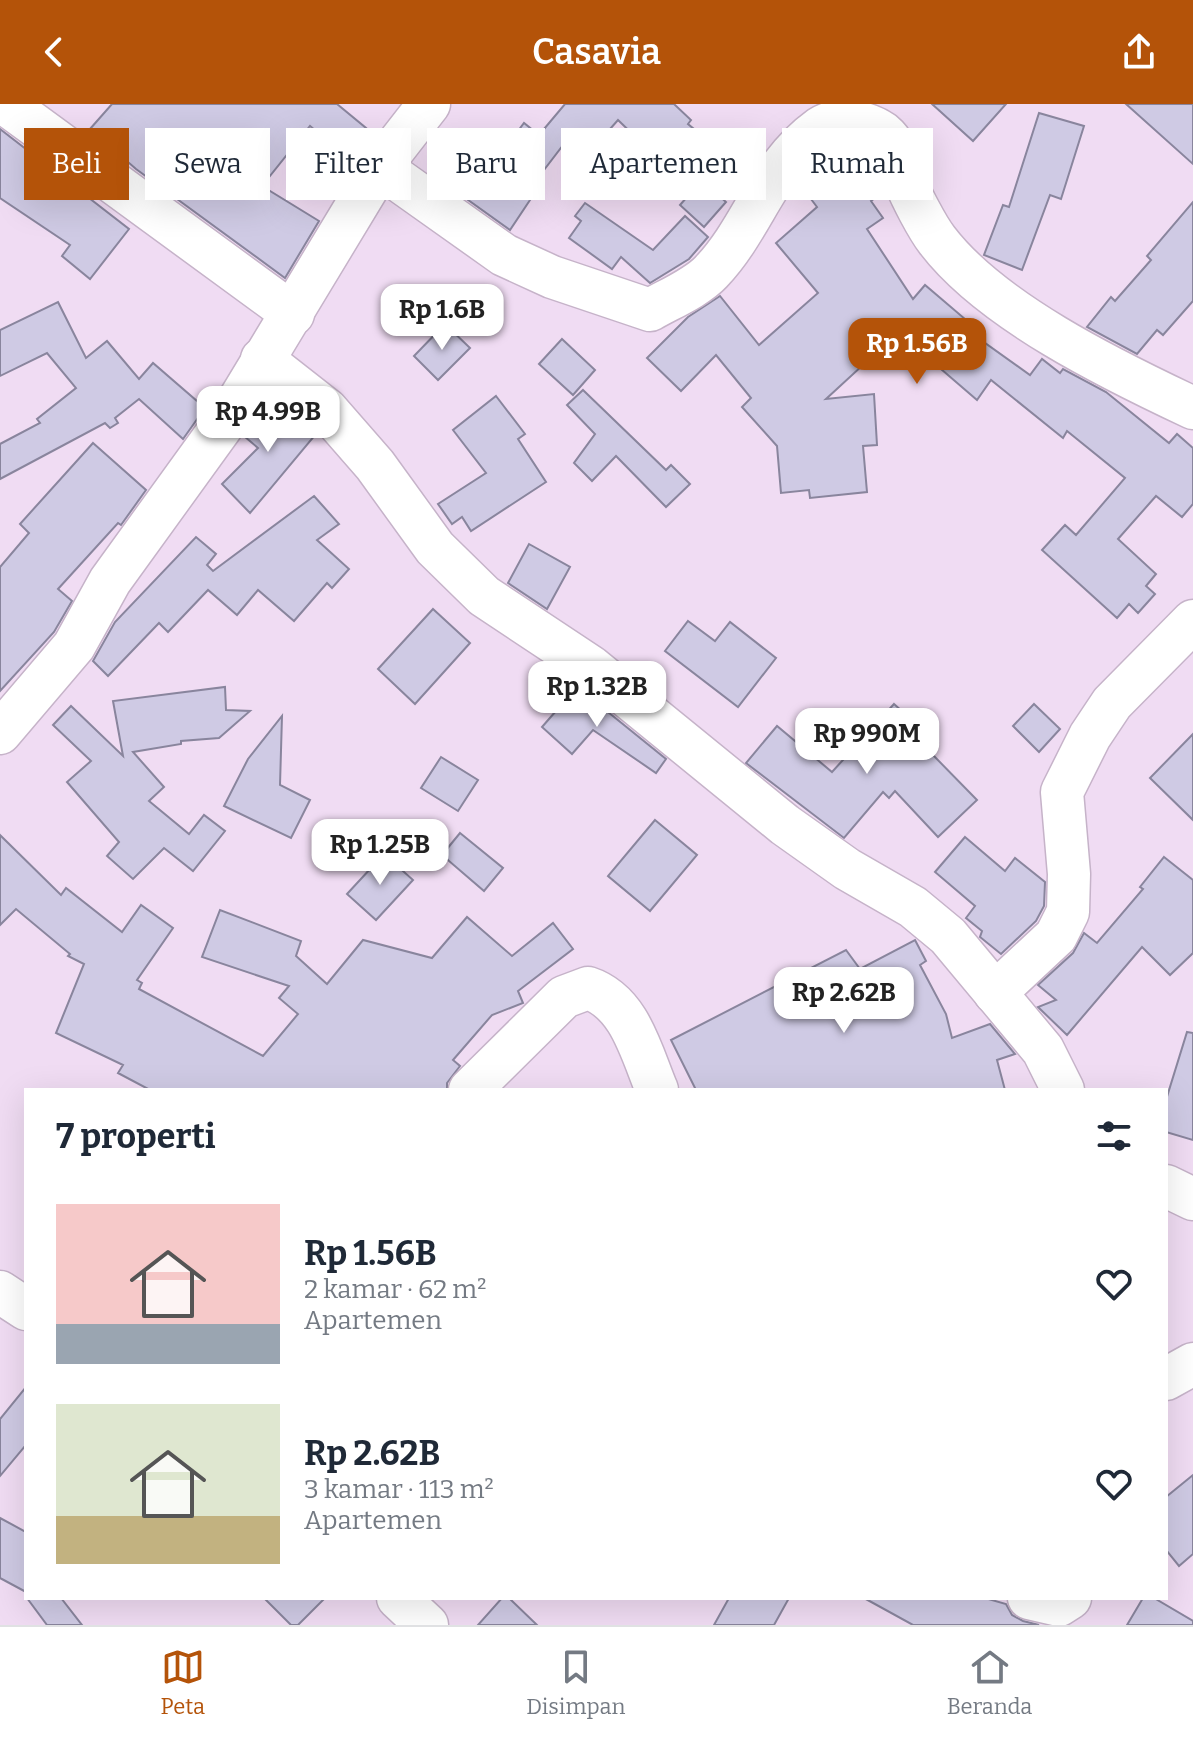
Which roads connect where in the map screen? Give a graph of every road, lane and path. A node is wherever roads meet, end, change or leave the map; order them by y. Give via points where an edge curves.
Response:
1 (6, 104) edge
2 (429, 104) edge
3 (410, 128) edge
4 (411, 189) edge
5 (360, 200) edge
6 (293, 314) junction
7 (262, 359) junction
8 (1193, 408) edge
9 (1193, 621) edge
10 (0, 733) edge
11 (995, 993) junction
12 (472, 1088) edge
13 (656, 1088) edge
14 (1062, 1088) edge
15 (1168, 1187) edge
16 (1193, 1199) edge
17 (0, 1292) edge
18 (24, 1308) edge
19 (1193, 1364) edge
20 (1168, 1378) edge
21 (400, 1600) edge
22 (1038, 1600) edge
23 (1067, 1600) edge
24 (427, 1625) edge

1 - 6 street
2 - 3 street
4 - 8 street via 504,255 650,310 709,275 790,155 823,126 842,121 868,125 886,135 901,158 905,181 950,258 1035,323
5 - 6 street
6 - 7 street
7 - 10 street via 222,427 110,581 74,646
7 - 11 street via 327,410 435,548 484,596 591,667 785,825 913,907 948,936
9 - 11 street via 1112,703 1090,736 1062,792 1068,912 1056,936
11 - 14 street via 1043,1050
12 - 13 street via 564,997 588,988 611,999 622,1012
15 - 16 street
17 - 18 street
19 - 20 street
21 - 24 street
22 - 23 street via 1059,1605

